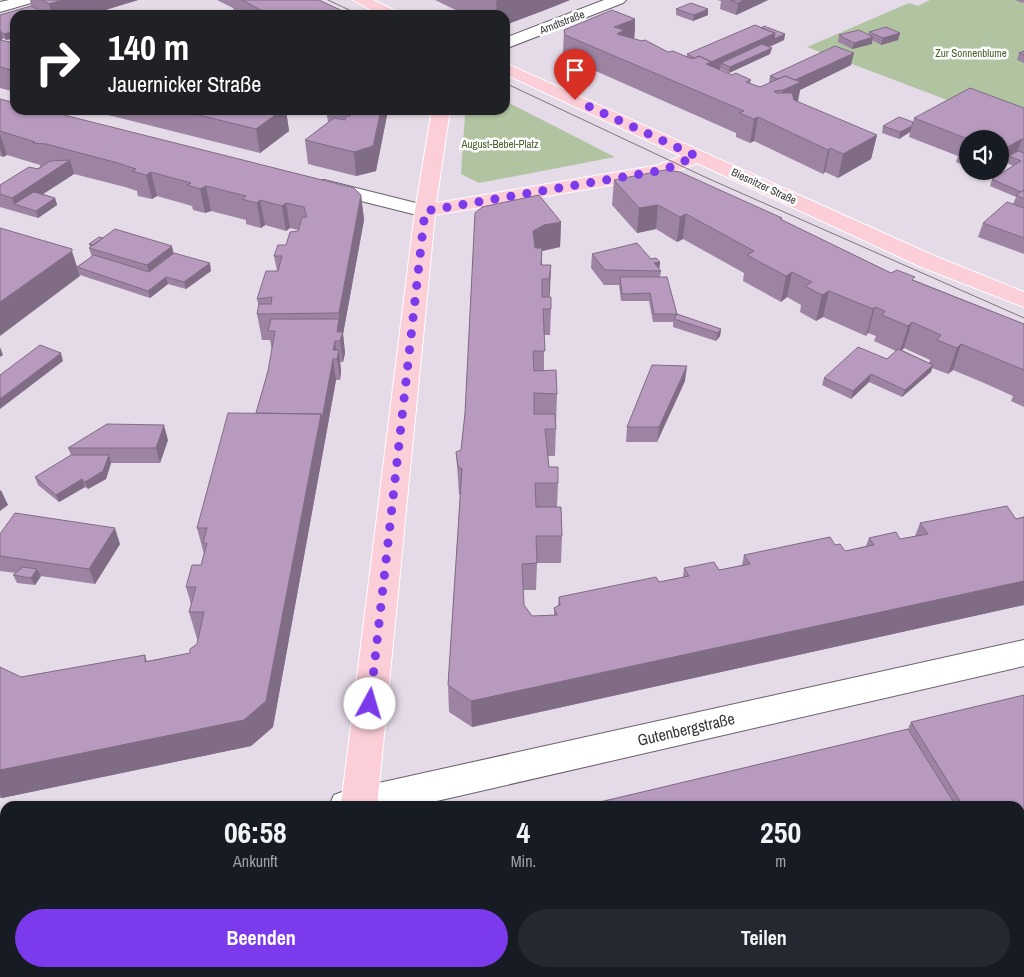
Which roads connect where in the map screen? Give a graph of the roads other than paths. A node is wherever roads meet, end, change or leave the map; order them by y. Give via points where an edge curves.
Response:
1 (26, 0) edge
2 (360, 0) edge
3 (618, 0) edge
4 (0, 8) edge
5 (381, 10) edge
6 (510, 42) edge
7 (510, 70) edge
8 (440, 115) edge
9 (696, 156) junction
10 (303, 181) edge
11 (425, 211) junction
12 (1024, 300) edge
13 (1024, 653) edge
14 (355, 801) edge
15 (373, 801) edge

1 - 4 street
2 - 5 main road
3 - 6 street, Arndtstraße
7 - 9 main road, Biesnitzer Straße
8 - 11 main road
9 - 11 main road via 664,170
9 - 12 main road, Biesnitzer Straße via 929,262
10 - 11 street
11 - 14 main road
13 - 15 street, Gutenbergstraße

